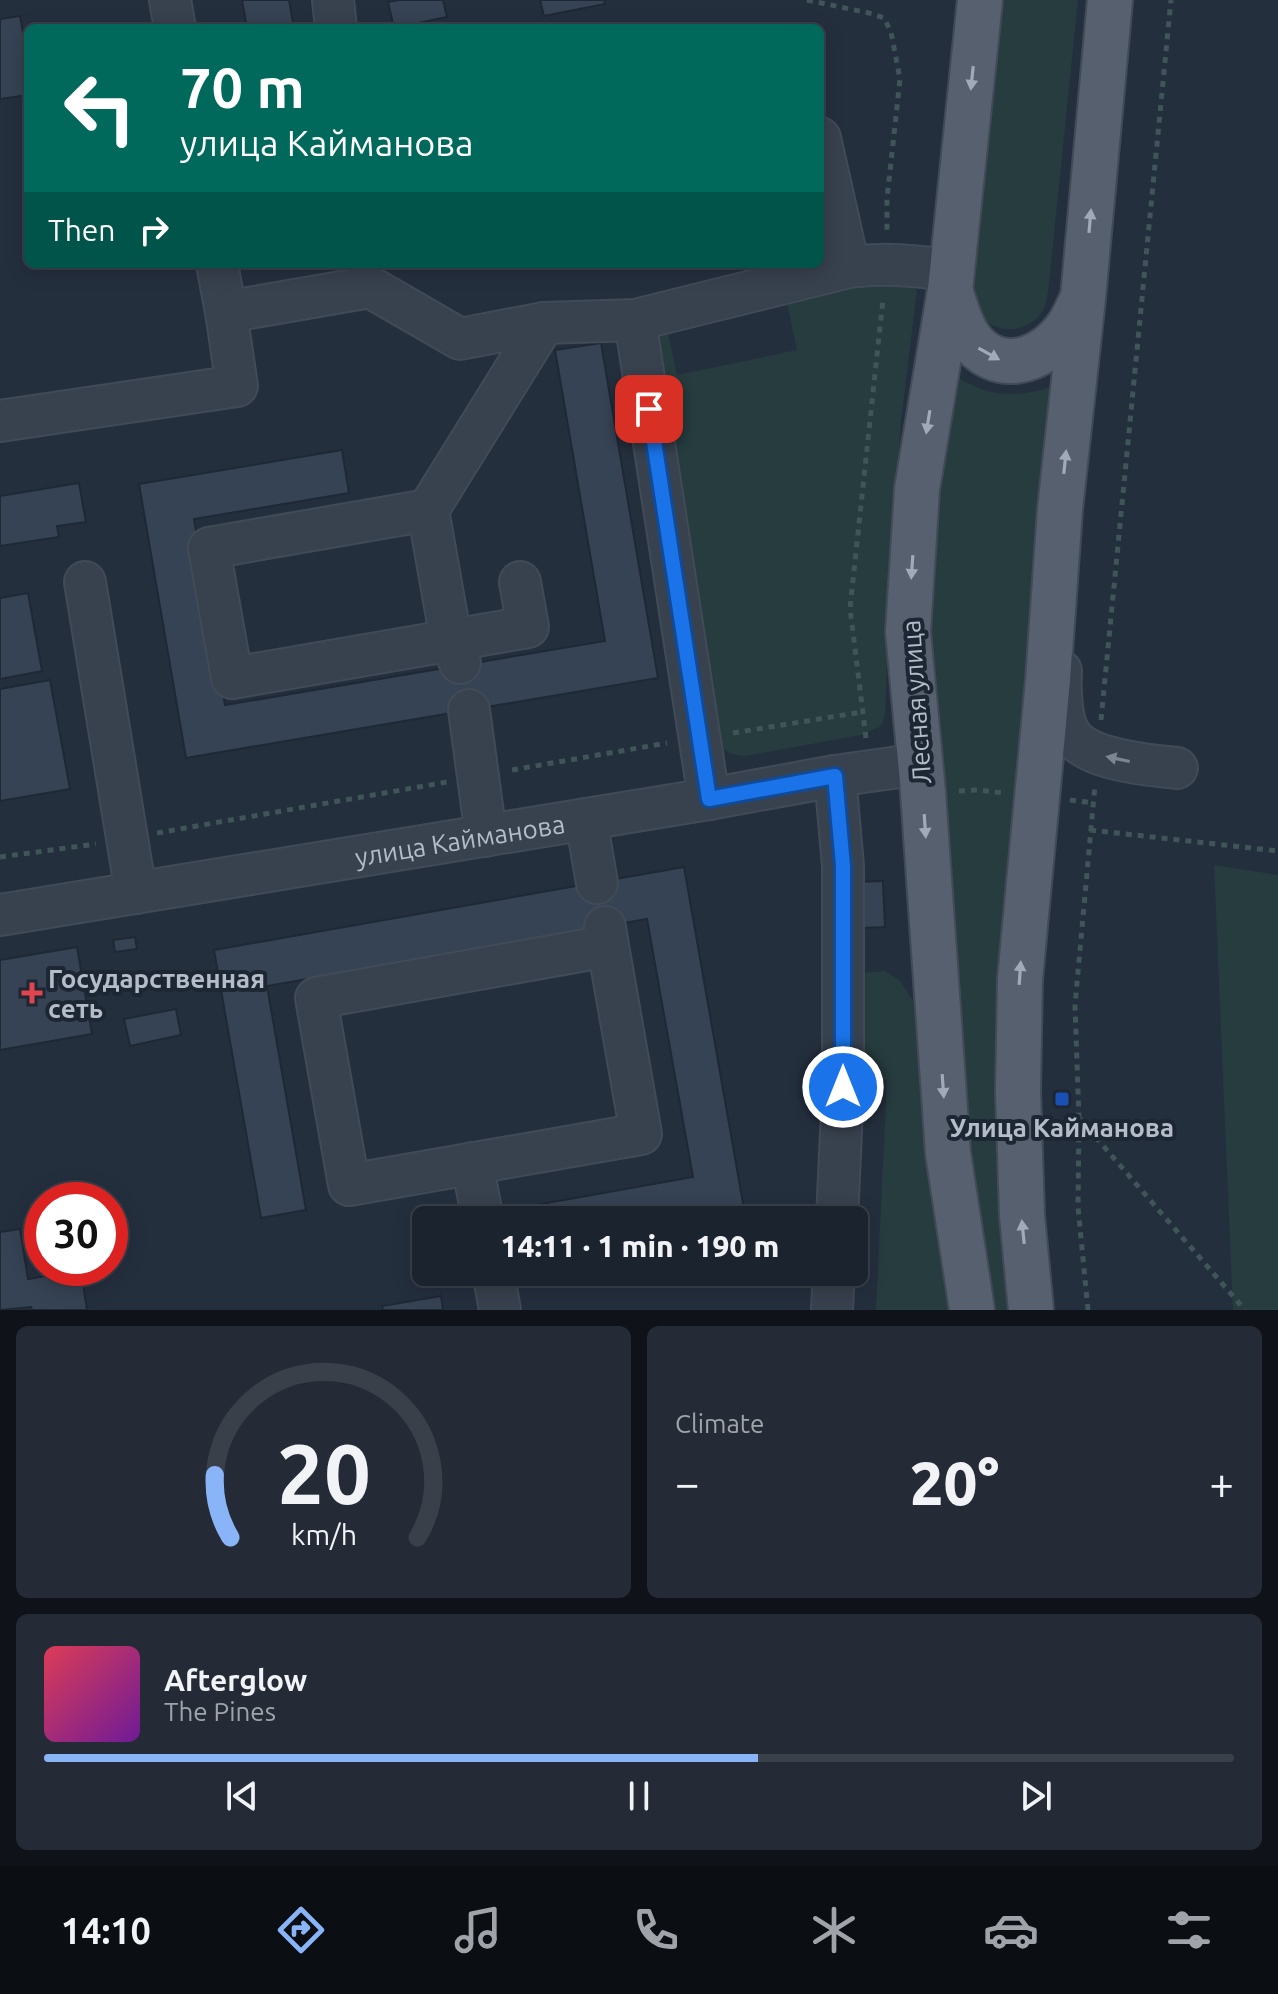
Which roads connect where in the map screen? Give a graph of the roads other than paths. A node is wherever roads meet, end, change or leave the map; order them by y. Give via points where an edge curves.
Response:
1 (170, 0) edge
2 (333, 0) edge
3 (980, 0) edge
4 (1110, 0) edge
5 (174, 24) edge
6 (336, 24) edge
7 (824, 156) edge
8 (849, 267) junction
9 (218, 268) edge
10 (951, 280) junction
11 (1083, 298) junction
12 (226, 312) junction
13 (635, 320) junction
14 (544, 323) junction
15 (0, 421) edge
16 (1060, 509) junction
17 (428, 510) junction
18 (85, 582) dead end
19 (520, 582) dead end
20 (456, 653) junction
21 (469, 710) dead end
22 (920, 764) junction
23 (1177, 768) dead end
24 (835, 776) junction
25 (709, 799) junction
26 (586, 819) junction
27 (486, 836) junction
28 (597, 883) dead end
29 (136, 893) junction
30 (0, 915) edge
31 (472, 1163) junction
32 (480, 1206) edge
33 (838, 1206) edge
34 (496, 1286) edge
35 (833, 1286) edge
36 (500, 1310) edge
37 (832, 1310) edge
38 (972, 1310) edge
39 (1031, 1310) edge

1 - 5 street
2 - 6 street
3 -> 10 main road, Лесная улица
11 -> 4 main road
7 - 8 street
8 - 10 street via 912,265
8 - 13 street
9 - 12 street
10 -> 11 main road via 968,337 989,357 1013,362 1052,345
10 -> 22 main road, Лесная улица via 917,489 908,632
16 -> 11 main road
12 - 14 street via 370,287 460,339
12 - 15 street via 237,386
13 - 14 street
13 - 25 street
14 - 17 street
23 -> 16 street via 1098,755 1067,730 1060,686 1068,586
39 -> 16 main road via 1022,1216 1020,979
17 - 20 street
17 - 20 street via 209,548 232,678
18 - 29 street
19 - 20 street via 528,627
21 - 27 street
22 - 24 street, улица Кайманова
22 -> 38 main road, Лесная улица via 948,1153
24 - 25 street, улица Кайманова
24 - 33 street via 843,866
25 - 26 street, улица Кайманова
26 - 27 street, улица Кайманова
26 - 28 street
27 - 29 street, улица Кайманова
29 - 30 street, улица Кайманова
31 - 31 street via 641,1134 607,937 316,998 349,1185
31 - 32 street
34 - 36 street
35 - 37 street

